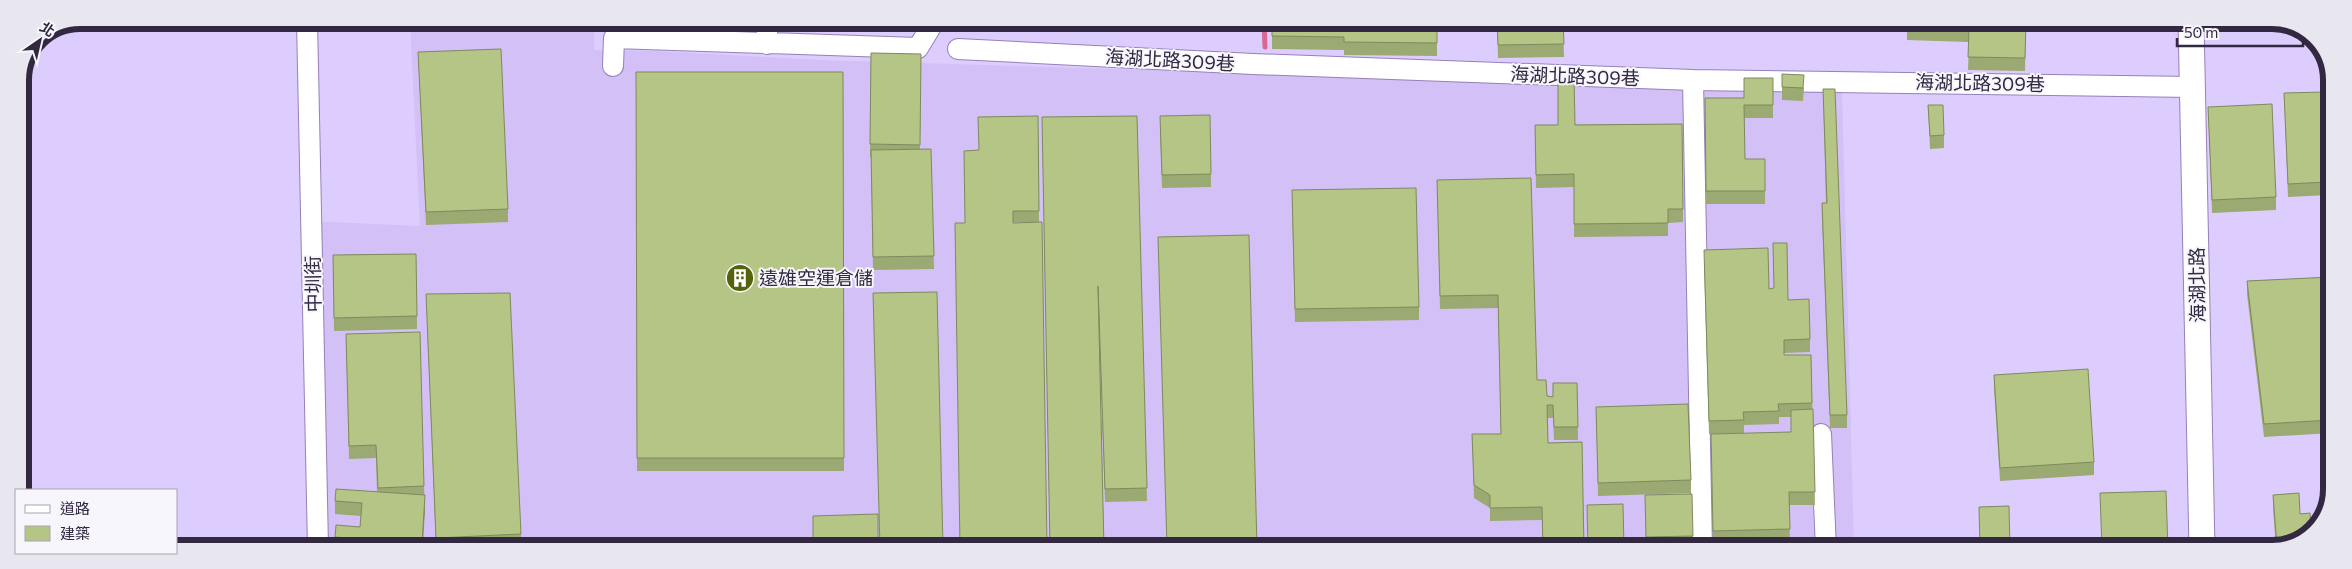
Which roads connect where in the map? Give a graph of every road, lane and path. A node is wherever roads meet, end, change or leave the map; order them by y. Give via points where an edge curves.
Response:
1 (307, 29) edge
2 (767, 29) edge
3 (930, 29) edge
4 (2191, 29) edge
5 (767, 44) junction
6 (958, 49) dead end
7 (613, 66) dead end
8 (1693, 80) junction
9 (2193, 87) junction
10 (1821, 434) dead end
11 (318, 540) edge
12 (1702, 540) edge
13 (1826, 540) edge
14 (2202, 540) edge

1 - 11 street, 中圳街
2 - 5 street
3 - 5 street via 918,48
4 - 9 street, 海湖北路
5 - 7 street via 614,38
6 - 8 street, 海湖北路309巷 via 1253,64
8 - 9 street, 海湖北路309巷
8 - 12 street
9 - 14 street, 海湖北路
10 - 13 street

